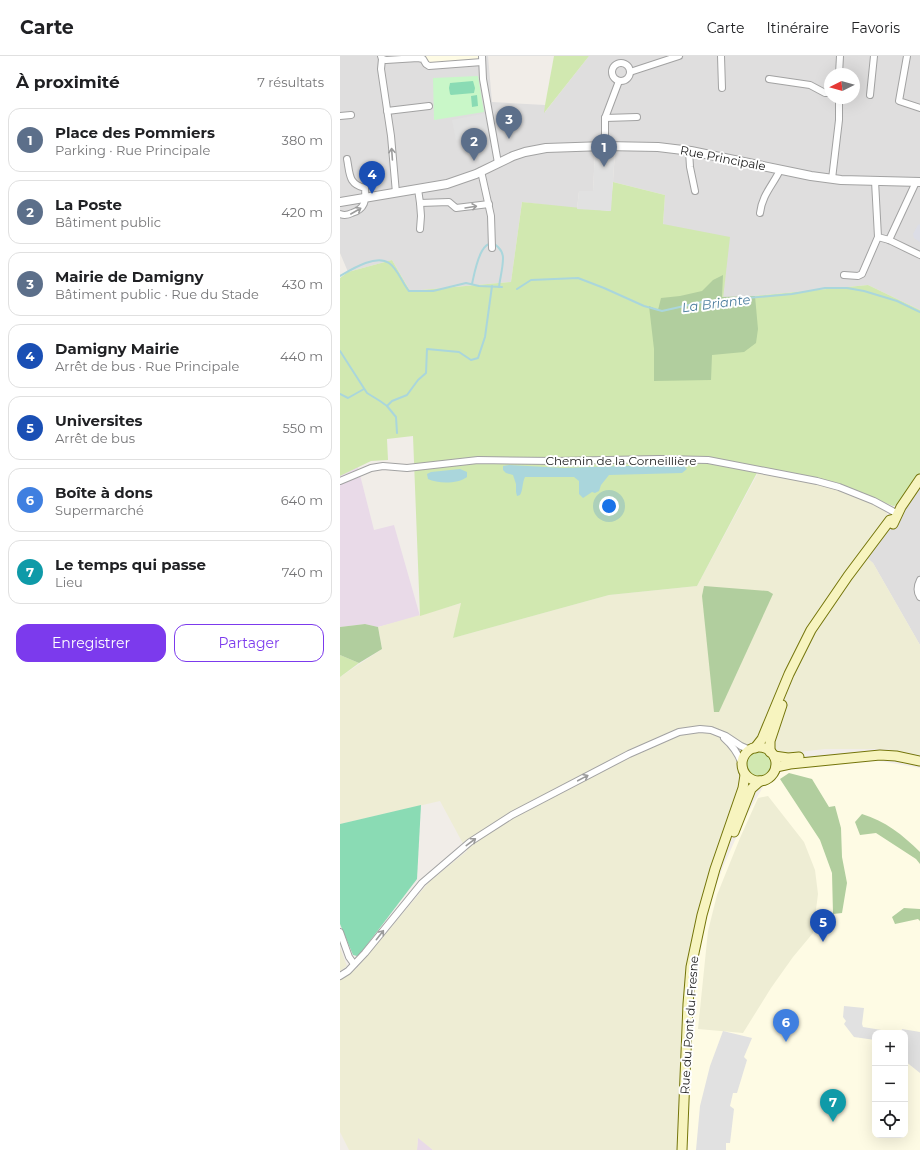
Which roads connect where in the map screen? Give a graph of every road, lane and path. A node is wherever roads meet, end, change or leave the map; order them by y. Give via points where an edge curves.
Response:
1 (680, 56) edge
2 (721, 56) edge
3 (840, 56) edge
4 (874, 56) edge
5 (907, 56) edge
6 (381, 58) edge
7 (482, 59) edge
8 (620, 59) edge
9 (839, 68) edge
10 (630, 72) junction
11 (769, 79) dead end
12 (618, 81) junction
13 (722, 88) dead end
14 (824, 92) edge
15 (870, 95) dead end
16 (839, 104) edge
17 (429, 106) dead end
18 (920, 108) edge
19 (387, 111) junction
20 (351, 115) dead end
21 (340, 116) edge
22 (637, 117) dead end
23 (605, 118) junction
24 (605, 146) junction
25 (689, 151) junction
26 (347, 159) dead end
27 (498, 163) junction
28 (780, 170) junction
29 (481, 171) junction
30 (832, 179) junction
31 (875, 181) junction
32 (918, 182) edge
33 (418, 189) junction
34 (695, 191) dead end
35 (396, 192) junction
36 (366, 197) junction
37 (340, 202) edge
38 (420, 203) junction
39 (489, 204) junction
40 (760, 213) dead end
41 (340, 214) edge
42 (420, 229) dead end
43 (878, 237) junction
44 (889, 240) junction
45 (492, 244) dead end
46 (920, 255) edge
47 (844, 275) dead end
48 (920, 479) edge
49 (340, 481) edge
50 (920, 485) edge
51 (897, 514) junction
52 (920, 580) edge
53 (920, 597) edge
54 (797, 659) junction
55 (719, 734) junction
56 (753, 749) junction
57 (772, 754) junction
58 (880, 755) junction
59 (920, 761) edge
60 (742, 764) junction
61 (776, 767) junction
62 (745, 775) junction
63 (760, 781) junction
64 (713, 879) junction
65 (340, 932) edge
66 (354, 964) junction
67 (340, 976) edge
68 (682, 1150) edge

1 - 10 street
2 - 13 street
3 - 9 street
4 - 15 street
5 - 18 street via 899,101
6 - 7 street via 418,58 429,66
6 - 19 street
7 - 27 street via 483,79
8 - 10 street
8 - 12 street via 611,72
10 - 12 street via 626,79
11 - 14 street via 810,85
12 - 23 street
16 - 30 street
17 - 19 street
35 -> 19 street
20 - 21 street
22 - 23 street
23 - 24 street
24 - 25 street, Rue Principale via 658,147
24 - 27 street, Rue Principale via 546,148 525,152
25 - 28 street, Rue Principale
25 - 34 street
26 - 36 street via 351,180 364,188
27 - 29 street
28 - 30 street, Rue Principale
28 - 40 street via 776,180 764,195
29 - 33 street via 447,184
29 - 39 street
30 - 31 street, Rue Principale
31 - 32 street, Rue Principale
31 - 43 street
32 - 44 street
33 - 35 street
33 - 38 street
35 - 36 street
36 - 37 street
41 -> 36 street via 347,215 360,211
38 -> 39 street via 449,202 456,208
38 - 42 street
39 - 45 street
43 - 44 street
43 - 47 street via 862,274
44 - 46 street
48 - 51 main road
49 - 51 street, Chemin de la Corneillière via 371,468 383,466 407,468 478,460 708,460 839,487 874,501
50 - 51 main road
51 - 54 main road via 890,520 811,630
52 - 53 street via 917,586
54 - 56 main road via 762,739
54 - 57 main road via 770,741
55 - 56 street
55 - 60 street via 734,748
66 -> 55 street via 422,883 470,842 512,816 628,754 690,729 710,730
56 - 57 main road via 765,749
56 - 60 main road via 743,757
57 - 58 main road via 788,758 840,752
57 - 61 main road
58 - 59 main road
58 - 61 main road
60 - 62 main road
61 - 63 main road via 769,778
62 - 63 main road
62 - 64 main road, Rue du Pont du Fresne
63 - 64 main road, Rue du Pont du Fresne via 751,789
64 - 68 main road, Rue du Pont du Fresne via 691,967
65 - 66 street
66 - 67 street

